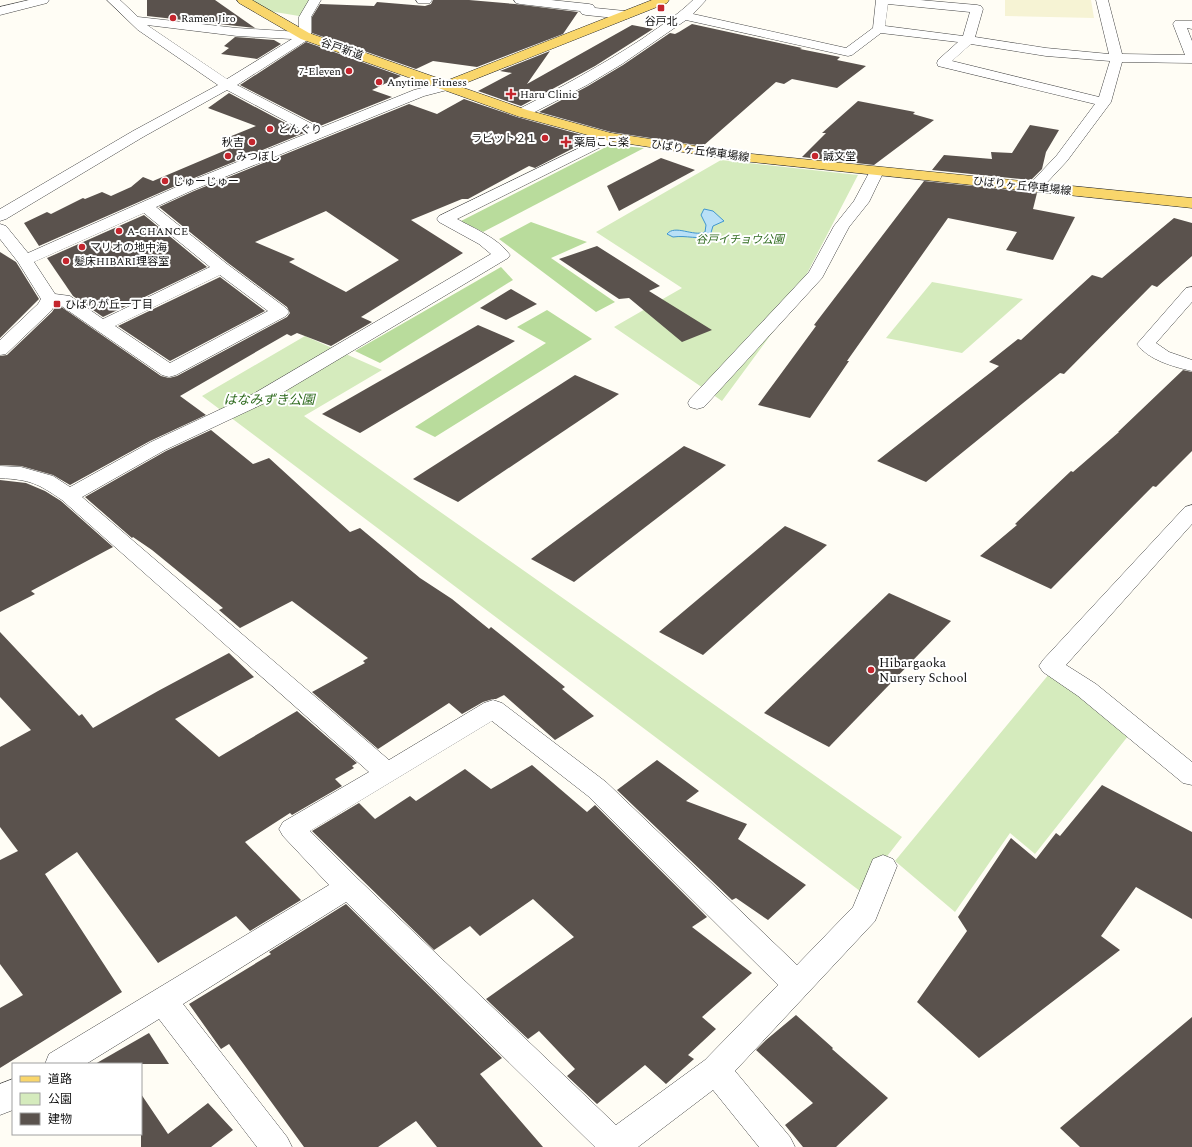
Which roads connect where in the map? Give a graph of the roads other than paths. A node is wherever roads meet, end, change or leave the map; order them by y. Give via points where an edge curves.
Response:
1 (43, 0) edge
2 (112, 0) edge
3 (243, 0) edge
4 (315, 0) edge
5 (422, 0) edge
6 (426, 0) edge
7 (520, 0) edge
8 (663, 0) edge
9 (700, 0) edge
10 (878, 0) edge
11 (882, 0) edge
12 (1102, 0) edge
13 (555, 2) edge
14 (0, 11) edge
15 (625, 15) junction
16 (684, 16) junction
17 (136, 20) junction
18 (1192, 25) edge
19 (880, 29) junction
20 (305, 36) junction
21 (968, 40) junction
22 (1118, 58) junction
23 (1192, 58) edge
24 (227, 85) junction
25 (446, 86) junction
26 (1104, 102) junction
27 (522, 112) junction
28 (319, 133) junction
29 (610, 137) junction
30 (878, 171) junction
31 (1034, 188) junction
32 (1192, 204) edge
33 (145, 206) junction
34 (0, 216) edge
35 (0, 229) edge
36 (25, 260) junction
37 (221, 268) junction
38 (1192, 292) edge
39 (50, 299) junction
40 (102, 326) junction
41 (0, 350) edge
42 (1192, 366) edge
43 (697, 403) dead end
44 (0, 472) edge
45 (69, 496) junction
46 (1192, 511) edge
47 (387, 773) junction
48 (1192, 776) edge
49 (883, 866) dead end
50 (348, 887) junction
51 (798, 985) junction
52 (163, 1001) junction
53 (62, 1063) edge
54 (716, 1070) junction
55 (12, 1094) edge
56 (0, 1101) edge
57 (616, 1146) edge
58 (276, 1147) edge
59 (779, 1147) edge

1 - 14 street
2 - 17 street
3 - 20 main road, 谷戸新道
4 - 20 street via 305,17
5 - 6 street
7 - 13 street
8 - 15 main road
9 - 16 street
10 - 11 street
11 - 19 street
11 - 21 street via 977,9
12 - 22 street
13 - 15 street via 589,8 586,11
15 - 25 main road
16 - 19 street via 848,52
16 - 27 street via 582,82
17 - 20 street via 237,32
17 - 24 street via 142,27
18 - 23 street via 1179,24
19 - 21 street
20 - 24 street
20 - 25 main road, 谷戸新道
21 - 22 street via 1046,52
21 - 26 street via 943,63
22 - 23 street
22 - 26 street
24 - 28 street
24 - 34 street via 138,134
25 - 27 main road, ひばりヶ丘停車場線
25 - 28 street via 419,93
26 - 31 street via 1062,158
27 - 29 main road, ひばりヶ丘停車場線
28 - 33 street
29 - 30 main road, ひばりヶ丘停車場線 via 708,153
29 - 45 street via 444,219 485,241 502,256 260,398 158,446
30 - 31 main road, ひばりヶ丘停車場線
30 - 43 street via 861,202 842,226 816,274
31 - 32 main road, ひばりヶ丘停車場線
33 - 36 street
33 - 37 street
35 - 36 street
36 - 39 street
37 - 40 street
37 - 40 street via 280,312 169,371
38 - 42 street via 1146,344 1163,356
39 - 40 street via 64,300
39 - 41 street
44 - 45 street via 21,473 46,480
45 - 47 street
46 - 48 street via 1051,666 1087,690
47 - 50 street via 292,829
47 - 51 street via 492,709 596,788
49 - 51 street via 865,913
50 - 52 street
50 - 57 street
51 - 54 street
52 - 53 street
52 - 58 street
54 - 57 street
54 - 59 street
55 - 56 street

